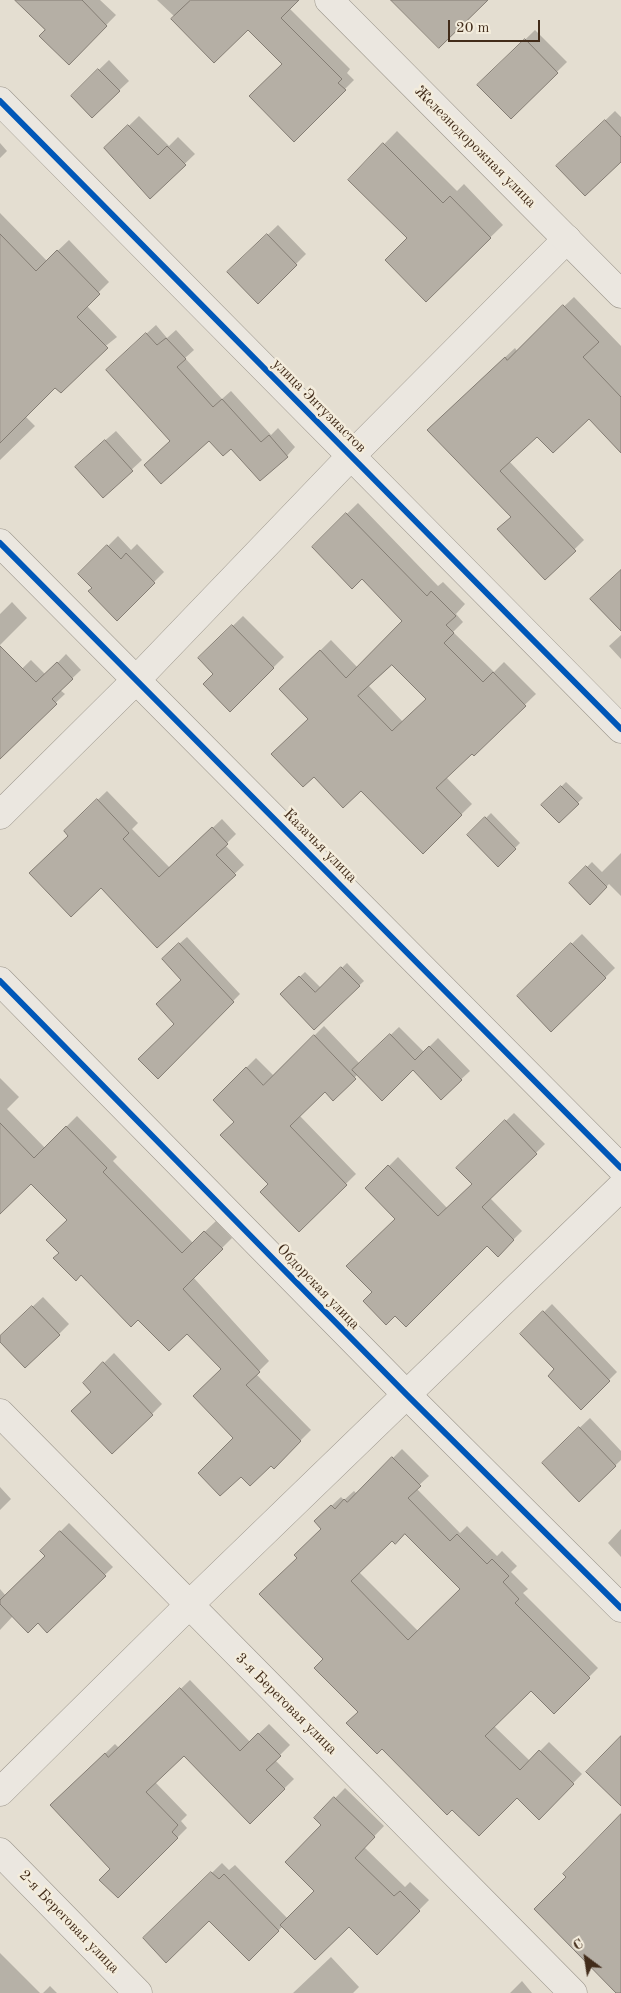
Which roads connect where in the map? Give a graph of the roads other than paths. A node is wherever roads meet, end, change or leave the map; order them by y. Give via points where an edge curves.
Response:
1 (329, 0) edge
2 (0, 100) edge
3 (566, 239) junction
4 (621, 294) edge
5 (351, 456) junction
6 (0, 543) edge
7 (137, 679) junction
8 (621, 729) edge
9 (0, 814) edge
10 (0, 981) edge
11 (621, 1168) edge
12 (621, 1187) edge
13 (407, 1395) junction
14 (0, 1413) edge
15 (188, 1606) junction
16 (621, 1608) edge
17 (0, 1792) edge
18 (0, 1852) edge
19 (138, 1993) edge
20 (573, 1993) edge

1 - 3 street, Железнодорожная улица
2 - 5 street, улица Энтузиастов
3 - 4 street, Железнодорожная улица
3 - 5 street
5 - 7 street
5 - 8 street, улица Энтузиастов
6 - 7 street, Казачья улица
7 - 9 street
7 - 11 street, Казачья улица
10 - 13 street, Обдорская улица
12 - 13 street
13 - 15 street
13 - 16 street, Обдорская улица
14 - 15 street, 3-я Береговая улица
15 - 17 street
15 - 20 street, 3-я Береговая улица
18 - 19 street, 2-я Береговая улица

